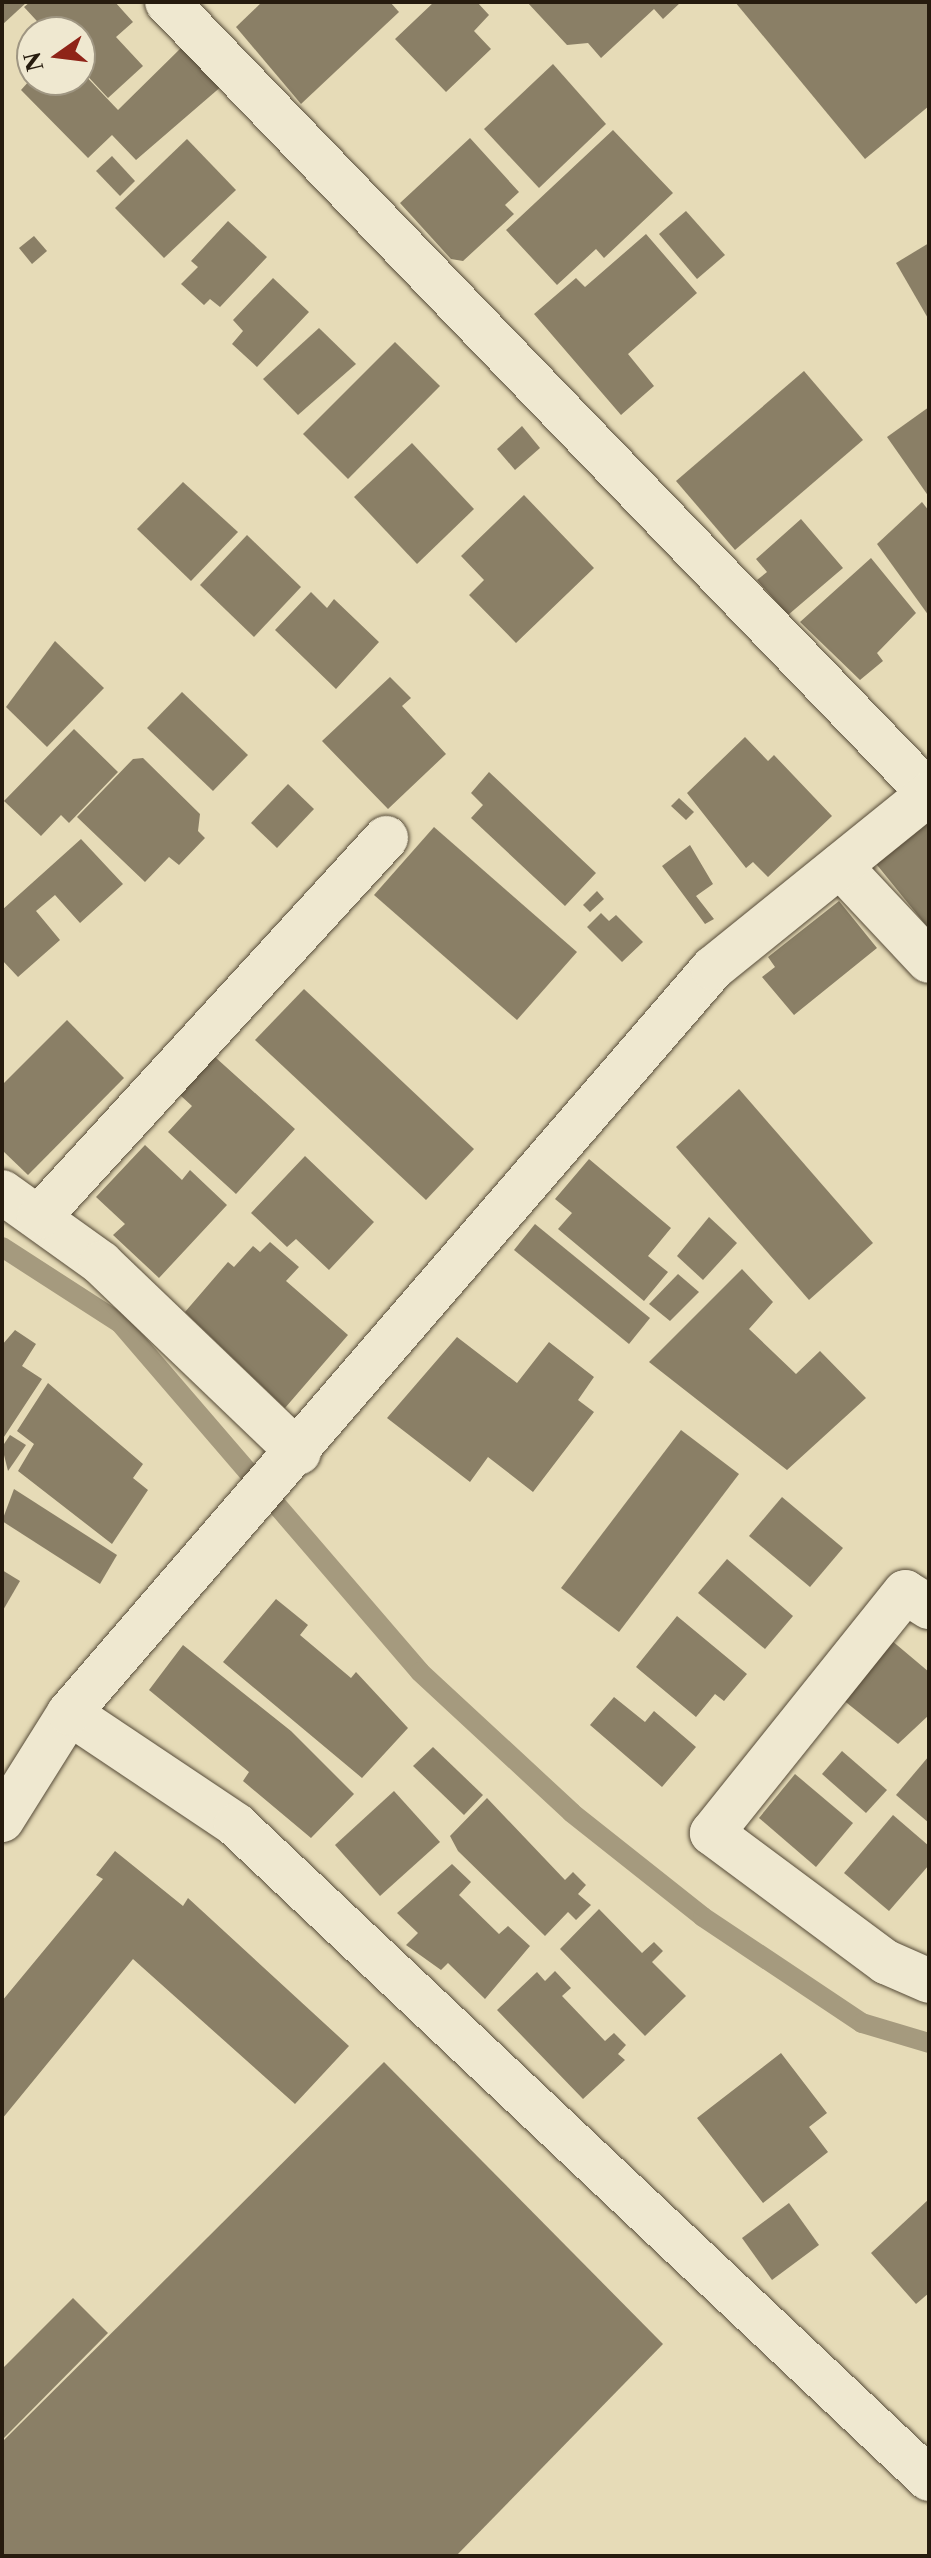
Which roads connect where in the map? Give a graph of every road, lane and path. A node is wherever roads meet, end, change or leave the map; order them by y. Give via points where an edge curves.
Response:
1 (167, 2) edge
2 (929, 793) edge
3 (386, 838) dead end
4 (840, 866) junction
5 (929, 961) edge
6 (2, 1192) edge
7 (39, 1217) junction
8 (291, 1462) junction
9 (929, 1607) edge
10 (69, 1713) junction
11 (2, 1820) edge
12 (929, 1981) edge
13 (929, 2479) edge

1 - 2 street
2 - 4 street
3 - 7 street
4 - 5 street
4 - 8 street via 713,968
6 - 7 street
7 - 8 street via 101,1263
8 - 10 street via 236,1517
9 - 12 street via 905,1592 712,1833 886,1962
10 - 11 street
10 - 13 street via 236,1825

